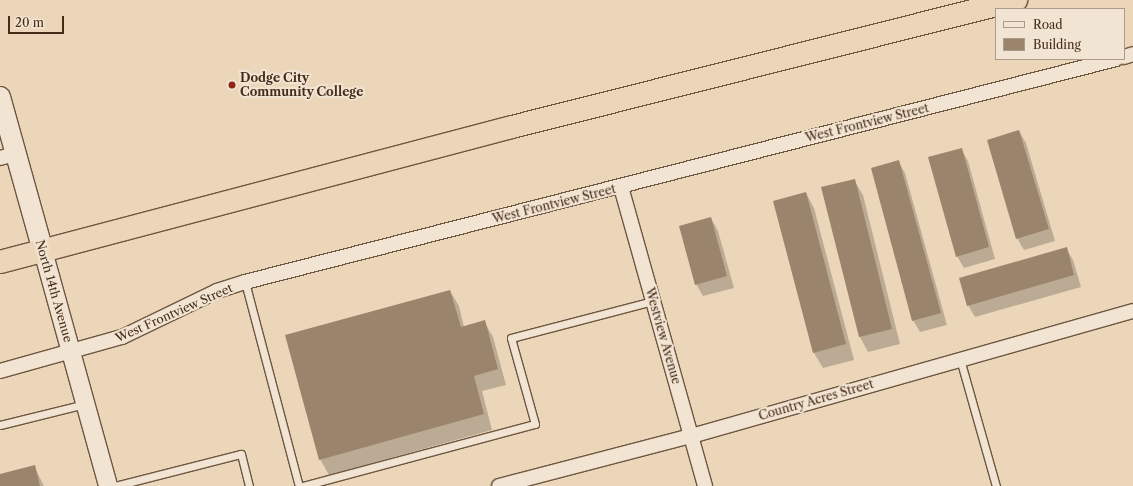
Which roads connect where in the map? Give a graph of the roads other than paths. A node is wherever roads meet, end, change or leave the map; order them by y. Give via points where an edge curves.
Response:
1 (1016, 0) edge
2 (1112, 60) edge
3 (0, 97) edge
4 (8, 156) edge
5 (621, 187) junction
6 (43, 251) junction
7 (0, 262) edge
8 (245, 282) junction
9 (653, 301) junction
10 (1133, 311) edge
11 (71, 352) junction
12 (960, 359) junction
13 (0, 371) edge
14 (85, 404) junction
15 (0, 425) edge
16 (691, 436) junction
17 (108, 486) edge
18 (115, 486) edge
19 (249, 486) edge
20 (299, 486) edge
21 (304, 486) edge
22 (499, 486) edge
23 (705, 486) edge
24 (996, 486) edge

1 - 6 highway via 512,127
2 - 5 street, West Frontview Street
3 - 4 main road, North 14th Avenue
4 - 6 main road, North 14th Avenue
5 - 8 street, West Frontview Street
5 - 9 street, Westview Avenue
6 - 7 highway
6 - 11 street, North 14th Avenue
8 - 11 street, West Frontview Street via 217,290 122,337
8 - 20 lane
9 - 16 street, Westview Avenue
9 - 21 lane via 511,338 535,424
10 - 12 street, Country Acres Street
11 - 13 street, West Frontview Street
11 - 14 street, North 14th Avenue
12 - 16 street, Country Acres Street
12 - 24 lane
14 - 15 lane
14 - 17 street, North 14th Avenue
16 - 22 street, Country Acres Street
16 - 23 street, Westview Avenue
18 - 19 lane via 240,454

